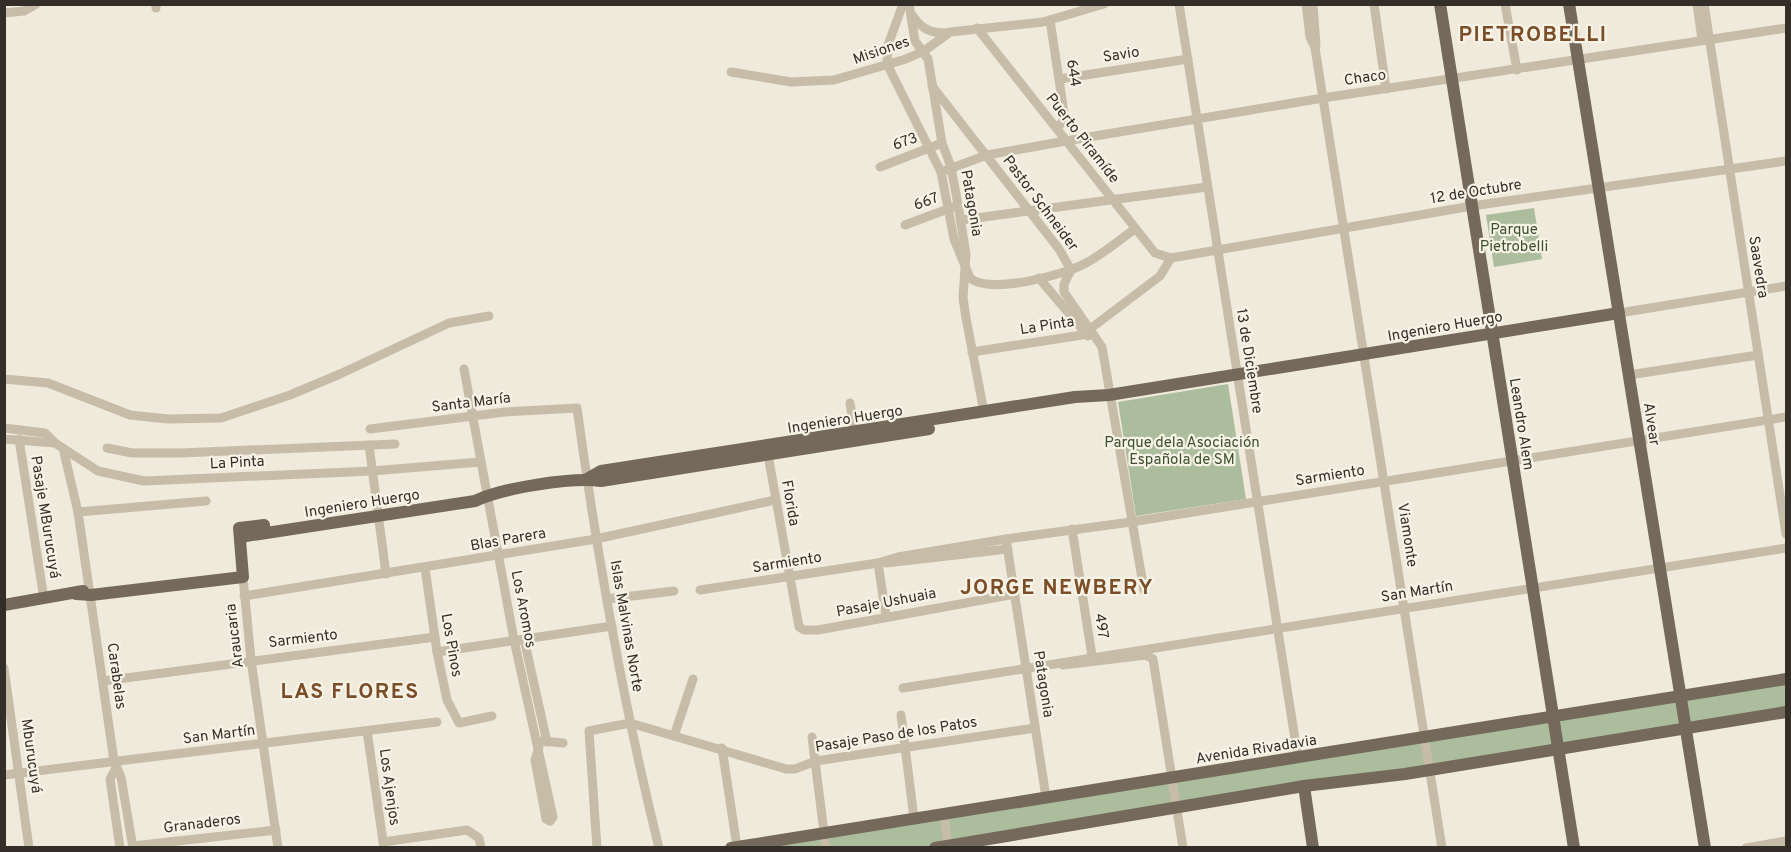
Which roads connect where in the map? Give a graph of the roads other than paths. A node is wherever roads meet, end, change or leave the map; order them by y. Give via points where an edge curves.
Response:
1 (36, 4) edge
2 (1104, 4) edge
3 (1179, 4) edge
4 (1306, 4) edge
5 (1313, 4) edge
6 (1374, 4) edge
7 (1440, 4) edge
8 (1505, 4) edge
9 (1569, 4) edge
10 (1697, 4) edge
11 (1704, 4) edge
12 (907, 6) edge
13 (4, 13) edge
14 (1050, 20) junction
15 (977, 28) junction
16 (1786, 28) edge
17 (946, 33) junction
18 (1706, 39) junction
19 (1315, 48) junction
20 (924, 51) junction
21 (1188, 59) junction
22 (1578, 60) junction
23 (887, 63) junction
24 (1517, 70) junction
25 (731, 72) dead end
26 (1060, 79) junction
27 (1452, 79) junction
28 (932, 87) junction
29 (1386, 89) junction
30 (1323, 98) junction
31 (1197, 119) junction
32 (1057, 128) junction
33 (1066, 141) junction
34 (942, 144) junction
35 (928, 148) junction
36 (987, 155) junction
37 (1786, 161) edge
38 (880, 167) dead end
39 (951, 167) junction
40 (1728, 169) junction
41 (940, 172) junction
42 (1599, 186) junction
43 (1207, 187) junction
44 (1112, 200) junction
45 (958, 205) junction
46 (1472, 206) junction
47 (947, 210) junction
48 (1029, 210) junction
49 (961, 220) junction
50 (905, 225) dead end
51 (1344, 228) junction
52 (1135, 229) junction
53 (1217, 249) junction
54 (1171, 258) junction
55 (965, 270) junction
56 (1071, 270) junction
57 (1039, 278) junction
58 (1786, 286) edge
59 (1748, 292) junction
60 (1619, 313) junction
61 (489, 316) dead end
62 (1088, 331) junction
63 (1492, 333) junction
64 (972, 351) junction
65 (1364, 355) junction
66 (1758, 355) junction
67 (464, 369) dead end
68 (1238, 374) junction
69 (1629, 375) junction
70 (4, 379) edge
71 (1109, 395) junction
72 (850, 403) dead end
73 (577, 408) joint
74 (984, 412) junction
75 (1786, 417) edge
76 (472, 418) junction
77 (1768, 420) junction
78 (4, 428) edge
79 (370, 429) dead end
80 (855, 432) junction
81 (4, 439) edge
82 (19, 439) junction
83 (1640, 440) junction
84 (395, 444) dead end
85 (59, 445) junction
86 (369, 445) junction
87 (107, 448) dead end
88 (768, 455) junction
89 (1512, 460) junction
90 (480, 462) junction
91 (372, 471) junction
92 (586, 479) junction
93 (1385, 481) junction
94 (487, 495) junction
95 (775, 500) junction
96 (206, 501) dead end
97 (1258, 502) junction
98 (78, 512) junction
99 (377, 513) junction
100 (1131, 522) junction
101 (1072, 530) junction
102 (239, 532) joint
103 (1786, 534) edge
104 (596, 539) junction
105 (1007, 544) junction
106 (1786, 548) edge
107 (499, 556) junction
108 (878, 563) junction
109 (425, 568) junction
110 (1661, 568) junction
111 (243, 573) junction
112 (386, 574) junction
113 (790, 577) junction
114 (1533, 588) junction
115 (700, 590) dead end
116 (1144, 590) dead end
117 (90, 591) junction
118 (674, 591) dead end
119 (1015, 594) junction
120 (244, 596) junction
121 (44, 599) junction
122 (607, 599) junction
123 (4, 605) edge
124 (1405, 609) junction
125 (886, 616) junction
126 (612, 626) junction
127 (799, 627) joint
128 (1279, 629) junction
129 (435, 638) junction
130 (519, 640) junction
131 (437, 652) junction
132 (1092, 656) junction
133 (251, 660) junction
134 (1054, 665) junction
135 (4, 668) edge
136 (1026, 669) junction
137 (1786, 679) edge
138 (693, 680) dead end
139 (103, 681) junction
140 (903, 688) dead end
141 (1681, 696) junction
142 (1786, 712) edge
143 (901, 715) dead end
144 (492, 716) dead end
145 (1553, 716) junction
146 (437, 722) dead end
147 (630, 723) junction
148 (1035, 728) junction
149 (1686, 729) junction
150 (367, 731) junction
151 (674, 736) junction
152 (812, 737) dead end
153 (1426, 737) junction
154 (541, 743) junction
155 (563, 743) dead end
156 (264, 744) junction
157 (722, 748) junction
158 (905, 748) junction
159 (1559, 749) junction
160 (1298, 758) junction
161 (816, 761) junction
162 (115, 765) junction
163 (1431, 770) junction
164 (19, 773) junction
165 (4, 775) edge
166 (1173, 778) junction
167 (1304, 786) junction
168 (1046, 797) junction
169 (1177, 808) junction
170 (944, 814) junction
171 (914, 818) junction
172 (276, 830) junction
173 (825, 832) junction
174 (1786, 841) edge
175 (384, 845) edge
176 (948, 846) edge
177 (133, 847) edge
178 (734, 847) edge
179 (826, 847) edge
180 (29, 848) edge
181 (120, 848) edge
182 (278, 848) edge
183 (481, 848) edge
184 (597, 848) edge
185 (659, 848) edge
186 (935, 848) edge
187 (1183, 848) edge
188 (1313, 848) edge
189 (1442, 848) edge
190 (1574, 848) edge
191 (1705, 848) edge
192 (1746, 848) edge

1 - 13 street via 24,11
2 - 14 street
3 - 21 street, 13 de Diciembre
4 - 19 street
5 - 19 street
6 - 29 street
7 - 27 main road, Leandro Alem
8 - 24 street
9 - 22 main road, Alvear
10 - 18 street, Saavedra
11 - 18 street, Saavedra
12 - 17 street via 922,28
12 - 20 street, Patagonia via 915,41
12 - 23 street via 888,45
14 - 15 street
14 - 26 street, 644
15 - 17 street
15 - 32 street, Puerto Piramíde
16 - 18 street, Chaco
17 - 20 street, Misiones
18 - 22 street, Chaco
18 - 40 street, Saavedra
19 - 30 street
20 - 23 street, Misiones
20 - 28 street, Patagonia
21 - 26 street, Savio
21 - 31 street, 13 de Diciembre
22 - 24 street, Chaco
22 - 42 main road, Alvear
23 - 25 street, Misiones via 855,75 818,81 791,82
23 - 35 street
24 - 27 street, Chaco
26 - 32 street, 644 via 1064,120
27 - 29 street, Chaco
27 - 46 main road, Leandro Alem
28 - 34 street, Patagonia
28 - 36 street, Pastor Schneider
29 - 30 street, Chaco
30 - 31 street, Chaco
30 - 51 street, Viamonte
31 - 33 street, Chaco
31 - 43 street, 13 de Diciembre
32 - 33 street, Puerto Piramíde
33 - 36 street, Chaco
33 - 44 street, Puerto Piramíde
34 - 35 street, 673
34 - 39 street, Patagonia
35 - 38 street, 673
35 - 41 street
36 - 39 street, Chaco
36 - 48 street, Pastor Schneider
37 - 40 street, 12 de Octubre
39 - 41 street, Chaco
39 - 45 street, Patagonia
40 - 42 street, 12 de Octubre
40 - 59 street, Saavedra
41 - 47 street
42 - 46 street, 12 de Octubre
42 - 60 main road, Alvear
43 - 44 street
43 - 53 street, 13 de Diciembre
44 - 48 street
44 - 52 street, Puerto Piramíde
45 - 47 street, 667
45 - 49 street, Patagonia
46 - 51 street, 12 de Octubre
46 - 63 main road, Leandro Alem
47 - 50 street, 667
47 - 55 street
48 - 49 street
48 - 56 street, Pastor Schneider
49 - 55 street, Patagonia
51 - 53 street, 12 de Octubre
51 - 65 street, Viamonte
52 - 54 street, Puerto Piramíde via 1155,253
52 - 56 street
53 - 54 street, 12 de Octubre
53 - 68 street, 13 de Diciembre
54 - 62 street, La Pinta via 1160,276
55 - 57 street via 983,285
55 - 64 street, Patagonia via 963,298
56 - 57 street
56 - 62 street, Pastor Schneider via 1064,291
57 - 62 street, Pastor Schneider
58 - 59 street, Ingeniero Huergo
59 - 60 street, Ingeniero Huergo
59 - 66 street, Saavedra
60 - 63 main road, Ingeniero Huergo
60 - 69 main road, Alvear
61 - 70 street via 449,323 340,374 221,417 168,420 130,416 48,383
62 - 64 street, La Pinta
62 - 71 street, Pastor Schneider via 1100,343
63 - 65 main road, Ingeniero Huergo
63 - 89 main road, Leandro Alem
64 - 74 street, Patagonia
65 - 68 main road, Ingeniero Huergo
65 - 93 street, Viamonte
66 - 69 street
66 - 77 street, Saavedra
67 - 76 street, Los Aromos
68 - 71 main road, Ingeniero Huergo
68 - 97 street, 13 de Diciembre
69 - 83 main road, Alvear
71 - 74 main road, Ingeniero Huergo
71 - 88 main road, Ingeniero Huergo via 1078,405
71 - 100 street, Pastor Schneider
72 - 80 street
73 - 76 street, Santa María
73 - 92 street, Islas Malvinas Norte
74 - 80 main road, Ingeniero Huergo
75 - 77 street, Sarmiento
76 - 79 street, Santa María
76 - 90 street, Los Aromos
77 - 83 street, Sarmiento
77 - 103 street, Saavedra
78 - 85 street via 45,433
80 - 92 main road, Ingeniero Huergo via 601,471
81 - 82 street, La Pinta
82 - 85 street, La Pinta
82 - 121 street, Pasaje MBurucuyá
83 - 89 street, Sarmiento
83 - 110 main road, Alvear
84 - 86 street
85 - 91 street, La Pinta via 98,471 144,481
85 - 98 street, Carabelas
86 - 87 street via 181,453 132,453
86 - 91 street
88 - 92 main road, Ingeniero Huergo via 601,481
88 - 95 street, Florida
89 - 93 street, Sarmiento
89 - 114 main road, Leandro Alem
90 - 91 street, La Pinta
90 - 94 street, Los Aromos
91 - 99 street
92 - 94 main road, Ingeniero Huergo
92 - 104 street, Islas Malvinas Norte
93 - 97 street, Sarmiento
93 - 124 street, Viamonte
94 - 99 main road, Ingeniero Huergo via 474,494
94 - 107 street, Los Aromos
95 - 104 street, Blas Parera
95 - 113 street, Florida
96 - 98 street
97 - 100 street, Sarmiento
97 - 128 street, 13 de Diciembre
98 - 117 street, Carabelas
99 - 102 main road, Ingeniero Huergo
99 - 112 street
100 - 101 street, Sarmiento
100 - 116 street, Pastor Schneider
101 - 105 street, Sarmiento
101 - 132 street, 497
102 - 111 main road, Araucaria
104 - 107 street, Blas Parera
104 - 122 street, Islas Malvinas Norte
105 - 108 street, Sarmiento via 900,563
105 - 119 street, Patagonia
106 - 110 street, San Martín
107 - 109 street, Blas Parera
107 - 130 street, Los Aromos
108 - 113 street, Sarmiento
108 - 125 street
109 - 112 street, Blas Parera
109 - 129 street, Los Pinos
110 - 114 street, San Martín
110 - 141 main road, Alvear
111 - 117 main road
111 - 120 street, Araucaria
112 - 120 street, Blas Parera
113 - 115 street, Sarmiento
113 - 127 street, Florida
114 - 124 street, San Martín
114 - 145 main road, Leandro Alem
117 - 121 main road
117 - 139 street, Carabelas
118 - 122 street
119 - 125 street, Pasaje Ushuaia
119 - 136 street, Patagonia
120 - 133 street, Araucaria
121 - 123 main road
122 - 126 street, Islas Malvinas Norte
124 - 128 street, San Martín
124 - 153 street, Viamonte
125 - 127 street, Pasaje Ushuaia via 818,630
126 - 130 street
126 - 147 street, Islas Malvinas Norte
128 - 132 street, San Martín
128 - 160 street, 13 de Diciembre
129 - 131 street, Los Pinos
129 - 133 street, Sarmiento
130 - 131 street
130 - 154 street, Los Aromos
131 - 144 street, Los Pinos via 447,700 459,723
132 - 134 street, San Martín
133 - 139 street, Sarmiento
133 - 156 street, Araucaria
134 - 136 street, San Martín
134 - 166 street, San Martín via 1074,666 1146,655 1153,659
135 - 164 street, Mburucuyá
136 - 140 street, San Martín
136 - 148 street, Patagonia
137 - 141 main road, Avenida Rivadavia
138 - 151 street
139 - 162 street, Carabelas
141 - 145 main road, Avenida Rivadavia
141 - 149 main road, Alvear
142 - 149 main road
143 - 158 street
145 - 153 main road, Avenida Rivadavia
145 - 159 main road, Leandro Alem
146 - 150 street, San Martín
147 - 151 street, Pasaje Paso de los Patos
147 - 184 street, Pasaje Paso de los Patos via 590,731
147 - 185 street, Islas Malvinas Norte
148 - 158 street, Pasaje Paso de los Patos
148 - 168 street, Patagonia
149 - 159 main road
149 - 191 main road, Alvear
150 - 156 street, San Martín
150 - 175 street, Los Ajenjos
151 - 157 street, Pasaje Paso de los Patos
152 - 161 street
153 - 160 main road, Avenida Rivadavia
153 - 163 street, Viamonte
154 - 154 street, Los Aromos via 535,760 546,819 550,821 553,818
154 - 155 street
156 - 162 street, San Martín
156 - 172 street, Araucaria
157 - 161 street, Pasaje Paso de los Patos via 786,769
157 - 178 street
158 - 161 street, Pasaje Paso de los Patos
158 - 171 street
159 - 163 main road
159 - 190 main road, Leandro Alem
160 - 166 main road, Avenida Rivadavia
161 - 173 street
162 - 164 street, San Martín
162 - 177 street, Carabelas via 121,777
162 - 181 street, Carabelas via 110,779
163 - 167 main road
163 - 189 street, Viamonte
164 - 165 street, San Martín
164 - 180 street, Mburucuyá
166 - 168 main road, Avenida Rivadavia
166 - 169 street
167 - 169 main road
167 - 188 main road
168 - 170 main road, Avenida Rivadavia
169 - 176 main road
169 - 187 street
170 - 171 main road, Avenida Rivadavia
170 - 176 street
171 - 173 main road, Avenida Rivadavia
172 - 177 street, Granaderos
172 - 182 street, Araucaria
173 - 178 main road, Avenida Rivadavia
173 - 179 street
174 - 192 street
175 - 183 street via 467,830 475,832
176 - 186 main road

